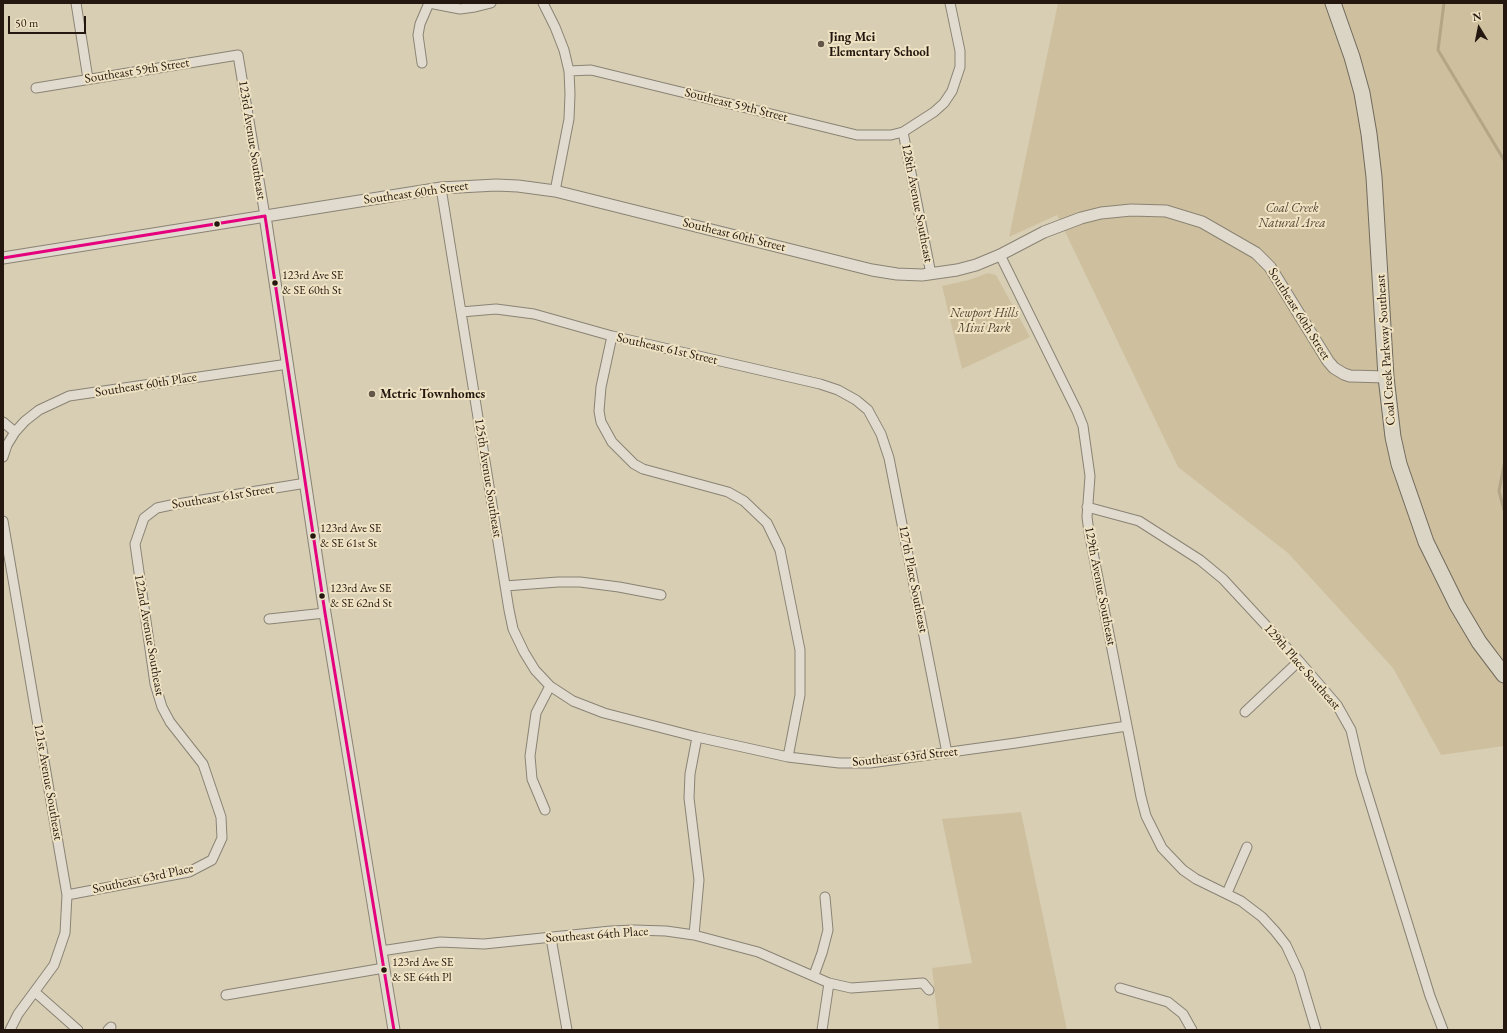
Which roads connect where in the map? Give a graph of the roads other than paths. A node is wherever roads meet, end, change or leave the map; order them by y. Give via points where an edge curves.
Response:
1 (76, 3) edge
2 (429, 3) edge
3 (491, 3) edge
4 (543, 3) edge
5 (950, 3) edge
6 (1333, 3) edge
7 (238, 55) joint
8 (422, 63) dead end
9 (569, 71) junction
10 (88, 79) junction
11 (36, 88) dead end
12 (903, 132) junction
13 (441, 188) junction
14 (555, 191) junction
15 (264, 216) junction
16 (1000, 255) junction
17 (3, 258) edge
18 (931, 274) junction
19 (461, 312) junction
20 (612, 336) junction
21 (288, 364) junction
22 (1386, 377) junction
23 (868, 410) joint
24 (3, 422) edge
25 (15, 432) junction
26 (3, 457) edge
27 (306, 483) junction
28 (1087, 507) junction
29 (144, 518) joint
30 (3, 521) edge
31 (505, 586) junction
32 (661, 595) dead end
33 (325, 612) junction
34 (269, 619) dead end
35 (1299, 661) junction
36 (1504, 675) edge
37 (550, 686) junction
38 (1245, 712) dead end
39 (1127, 726) junction
40 (697, 737) junction
41 (947, 753) junction
42 (788, 757) junction
43 (544, 810) dead end
44 (1247, 847) dead end
45 (215, 855) joint
46 (1228, 893) junction
47 (67, 895) junction
48 (825, 897) dead end
49 (694, 935) junction
50 (551, 938) junction
51 (381, 951) junction
52 (384, 968) junction
53 (814, 976) junction
54 (829, 983) junction
55 (1120, 988) dead end
56 (929, 990) dead end
57 (35, 992) junction
58 (226, 995) dead end
59 (10, 1030) edge
60 (78, 1030) edge
61 (394, 1030) edge
62 (567, 1030) edge
63 (822, 1030) edge
64 (1192, 1030) edge
65 (1316, 1030) edge
66 (1443, 1030) edge

1 - 10 street
2 - 3 street via 460,9
2 - 8 street via 418,35
4 - 9 street via 555,27
5 - 12 street via 960,51 957,79 944,103
6 - 22 main road, Coal Creek Parkway Southeast via 1362,92 1369,134
7 - 10 street, Southeast 59th Street
7 - 15 street, 123rd Avenue Southeast
9 - 12 street, Southeast 59th Street via 591,70 857,135 891,135
9 - 14 street via 570,118
10 - 11 street, Southeast 59th Street
12 - 18 street, 128th Avenue Southeast
13 - 14 street, Southeast 60th Street via 496,185
13 - 15 street, Southeast 60th Street
13 - 19 street, 125th Avenue Southeast
14 - 18 street, Southeast 60th Street via 872,270 896,274
15 - 17 street, Southeast 60th Street
15 - 21 street, 123rd Avenue Southeast
16 - 18 street, Southeast 60th Street via 957,270
16 - 22 street, Southeast 60th Street via 1062,224 1101,213 1150,210 1184,215 1242,244 1270,267 1334,368 1350,376
16 - 28 street, 129th Avenue Southeast via 1083,426 1090,476
19 - 20 street, Southeast 61st Street via 515,310
19 - 31 street, 125th Avenue Southeast
20 - 23 street, Southeast 61st Street via 820,384 838,390
20 - 42 street via 598,411 612,442 634,464 643,468 728,492 757,511 767,522 780,550 800,650 800,695
21 - 25 street, Southeast 60th Place via 69,396 39,410
21 - 27 street, 123rd Avenue Southeast
22 - 36 main road, Coal Creek Parkway Southeast via 1399,464 1426,542 1479,642
23 - 41 street, 127th Place Southeast via 881,434 888,458
24 - 25 street
25 - 26 street
27 - 29 street, Southeast 61st Street via 170,505 158,508
27 - 33 street, 123rd Avenue Southeast
28 - 35 street, 129th Place Southeast via 1139,521 1200,560 1223,578
28 - 39 street, 129th Avenue Southeast via 1089,532
29 - 45 street, 122nd Avenue Southeast via 135,544 155,684 170,722 203,764 222,817 222,838
30 - 47 street, 121st Avenue Southeast
31 - 32 street via 580,582
31 - 37 street, 125th Avenue Southeast via 516,634 535,670
33 - 34 street
33 - 51 street, 123rd Avenue Southeast
35 - 38 street
35 - 66 street, 129th Place Southeast via 1337,705 1351,730 1361,774 1430,996
37 - 40 street, Southeast 63rd Street via 573,700 604,713
37 - 43 street via 536,713 530,756 532,779
39 - 41 street, Southeast 63rd Street
39 - 46 street, 129th Avenue Southeast via 1141,797 1152,829 1162,848 1187,873
40 - 42 street, Southeast 63rd Street
40 - 49 street via 690,774 689,798 699,880
41 - 42 street, Southeast 63rd Street via 870,763
44 - 46 street
45 - 47 street, Southeast 63rd Place via 203,866 189,872
46 - 65 street, 129th Avenue Southeast via 1262,917 1286,945 1299,973
47 - 57 street, 121st Avenue Southeast via 67,917 60,949 54,965
48 - 53 street via 828,930
49 - 50 street, Southeast 64th Place via 634,930
49 - 53 street, Southeast 64th Place via 758,952
50 - 51 street, Southeast 64th Place via 484,944 440,942
50 - 62 street
51 - 52 street, 123rd Avenue Southeast
52 - 58 street
52 - 61 street, 123rd Avenue Southeast
53 - 54 street, Southeast 64th Place
54 - 56 street, Southeast 64th Place via 851,988 923,983
54 - 63 street
55 - 64 street via 1155,997 1177,1008
57 - 59 street, 121st Avenue Southeast via 18,1014
57 - 60 street

